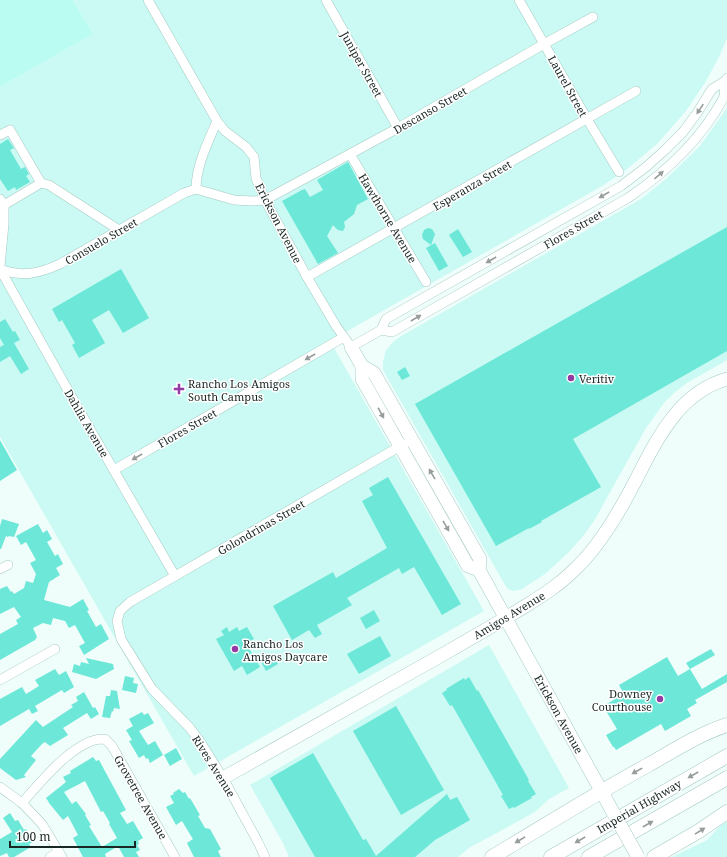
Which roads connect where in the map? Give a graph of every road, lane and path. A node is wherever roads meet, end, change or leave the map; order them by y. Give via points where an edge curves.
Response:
1 (148, 0) edge
2 (326, 0) edge
3 (519, 0) edge
4 (593, 17) dead end
5 (544, 44) junction
6 (726, 79) edge
7 (636, 91) dead end
8 (587, 119) junction
9 (218, 121) junction
10 (398, 128) junction
11 (0, 135) edge
12 (350, 154) junction
13 (618, 172) dead end
14 (41, 183) junction
15 (196, 189) junction
16 (265, 200) junction
17 (2, 202) edge
18 (394, 229) junction
19 (119, 230) junction
20 (0, 266) edge
21 (0, 269) edge
22 (307, 277) junction
23 (426, 282) dead end
24 (381, 330) junction
25 (347, 342) junction
26 (362, 366) junction
27 (727, 379) edge
28 (412, 440) junction
29 (400, 446) junction
30 (114, 470) junction
31 (8, 565) dead end
32 (0, 570) edge
33 (479, 570) junction
34 (175, 576) junction
35 (506, 618) junction
36 (117, 621) joint
37 (55, 649) dead end
38 (0, 680) edge
39 (727, 726) edge
40 (727, 756) edge
41 (223, 778) junction
42 (727, 778) edge
43 (0, 787) edge
44 (602, 790) junction
45 (22, 803) junction
46 (727, 812) edge
47 (60, 854) edge
48 (50, 857) edge
49 (175, 857) edge
50 (265, 857) edge
51 (492, 857) edge
52 (551, 857) edge
53 (589, 857) edge
54 (638, 857) edge
55 (654, 857) edge

1 - 9 street, Erickson Avenue
2 - 10 street, Juniper Street
3 - 5 street, Laurel Street
4 - 5 street, Descanso Street
5 - 8 street, Laurel Street
5 - 10 street, Descanso Street
6 -> 24 street, Flores Street via 712,89 683,132 634,176 386,319
24 -> 6 street, Flores Street via 392,332 647,185 674,160 706,124 724,97
7 - 8 street, Esperanza Street
8 - 13 street, Laurel Street
8 - 18 street, Esperanza Street
9 - 15 street via 200,165
9 - 16 street, Erickson Avenue via 225,131 246,146 254,157 256,178
10 - 12 street, Descanso Street
11 - 14 street via 10,130
12 - 16 street, Descanso Street
12 - 18 street, Hawthorne Avenue
14 - 17 street
14 - 19 street via 49,185
15 - 16 street via 234,200
15 - 19 street, Consuelo Street via 184,193
16 - 22 street, Erickson Avenue
17 - 20 street via 4,224
18 - 22 street, Esperanza Street
18 - 23 street, Hawthorne Avenue
19 - 21 street, Consuelo Street via 46,271 21,274
21 - 30 street, Dahlia Avenue
22 - 25 street, Erickson Avenue
24 - 25 street, Flores Street
25 - 26 street, Erickson Avenue
25 -> 30 street, Flores Street
26 - 28 street, Erickson Avenue via 374,373
26 -> 29 street, Erickson Avenue via 362,379
27 - 35 street, Amigos Avenue via 706,388 672,418 624,502 588,555 553,588
28 - 29 street, Golondrinas Street
33 -> 28 street, Erickson Avenue via 480,559
29 -> 33 street, Erickson Avenue via 468,566
29 - 34 street, Golondrinas Street
30 - 34 street, Dahlia Avenue
31 - 32 street
33 - 35 street, Erickson Avenue
34 - 36 street, Golondrinas Street via 130,602 120,611
35 - 41 street, Amigos Avenue
35 - 44 street, Erickson Avenue
36 - 41 street, Rives Avenue via 121,639 152,689 189,727
37 - 38 street
39 -> 44 main road via 671,752
40 -> 52 main road, Imperial Highway
41 - 50 street, Rives Avenue
53 -> 42 main road, Imperial Highway
43 - 45 street
44 -> 51 main road
44 - 54 street, Erickson Avenue, bridge
45 - 47 street via 42,824
45 - 49 street, Grovetree Avenue via 60,762 93,740 105,739 112,746
55 -> 46 main road
47 - 48 street

